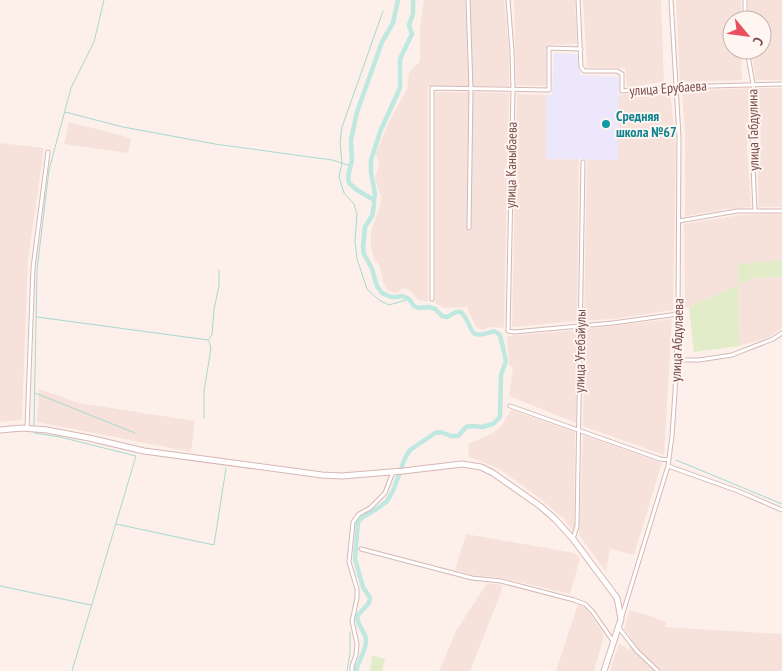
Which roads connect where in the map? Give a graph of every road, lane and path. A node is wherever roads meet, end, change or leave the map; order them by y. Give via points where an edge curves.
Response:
1 (468, 0) edge
2 (508, 0) edge
3 (578, 0) edge
4 (671, 0) edge
5 (581, 49) junction
6 (749, 60) edge
7 (753, 84) junction
8 (782, 84) edge
9 (676, 87) junction
10 (471, 89) junction
11 (513, 90) junction
12 (48, 152) dead end
13 (583, 162) dead end
14 (755, 211) junction
15 (782, 211) edge
16 (679, 220) junction
17 (468, 228) dead end
18 (432, 299) dead end
19 (678, 314) junction
20 (580, 326) junction
21 (782, 333) edge
22 (676, 360) junction
23 (510, 406) dead end
24 (32, 429) junction
25 (0, 430) edge
26 (580, 430) junction
27 (668, 460) junction
28 (668, 466) junction
29 (398, 471) junction
30 (782, 510) edge
31 (573, 538) junction
32 (361, 549) dead end
33 (621, 619) junction
34 (618, 627) junction
35 (614, 642) junction
36 (352, 671) edge
37 (604, 671) edge
38 (658, 671) edge

1 - 10 street
2 - 11 street, улица Каныбаева
3 - 5 street, улица Ерубаева
4 - 9 street, улица Абдулаева
5 - 9 street, улица Ерубаева via 584,71 617,71 622,74 622,91
5 - 11 street via 549,48 549,90
6 - 7 street, улица Габдулина
7 - 8 street, улица Ерубаева
7 - 9 street, улица Ерубаева
7 - 14 street, улица Габдулина
9 - 16 street, улица Абдулаева
10 - 11 street
10 - 17 street
10 - 18 street via 432,88
11 - 20 street, улица Каныбаева via 508,331
12 - 24 street via 33,268
13 - 20 street, улица Утебайулы
14 - 15 street
14 - 16 street
16 - 19 street, улица Абдулаева
19 - 20 street
19 - 22 street, улица Абдулаева
20 - 26 street, улица Утебайулы
21 - 22 street via 732,355
22 - 27 street, улица Абдулаева via 676,392
23 - 26 street
24 - 25 main road
24 - 29 main road via 144,451 322,475
26 - 27 street
26 - 31 street, улица Утебайулы via 578,526
27 - 28 street, улица Абдулаева
28 - 30 street
28 - 33 street, улица Абдулаева
29 - 31 main road via 462,464 481,467 540,506
29 - 36 street via 385,493 353,522 349,562 357,589 352,622 357,644
31 - 33 main road via 617,598
32 - 35 street via 585,604
33 - 34 main road, улица Абдулаева
34 - 35 main road, улица Абдулаева
34 - 38 street via 637,652
35 - 37 main road, улица Абдулаева

